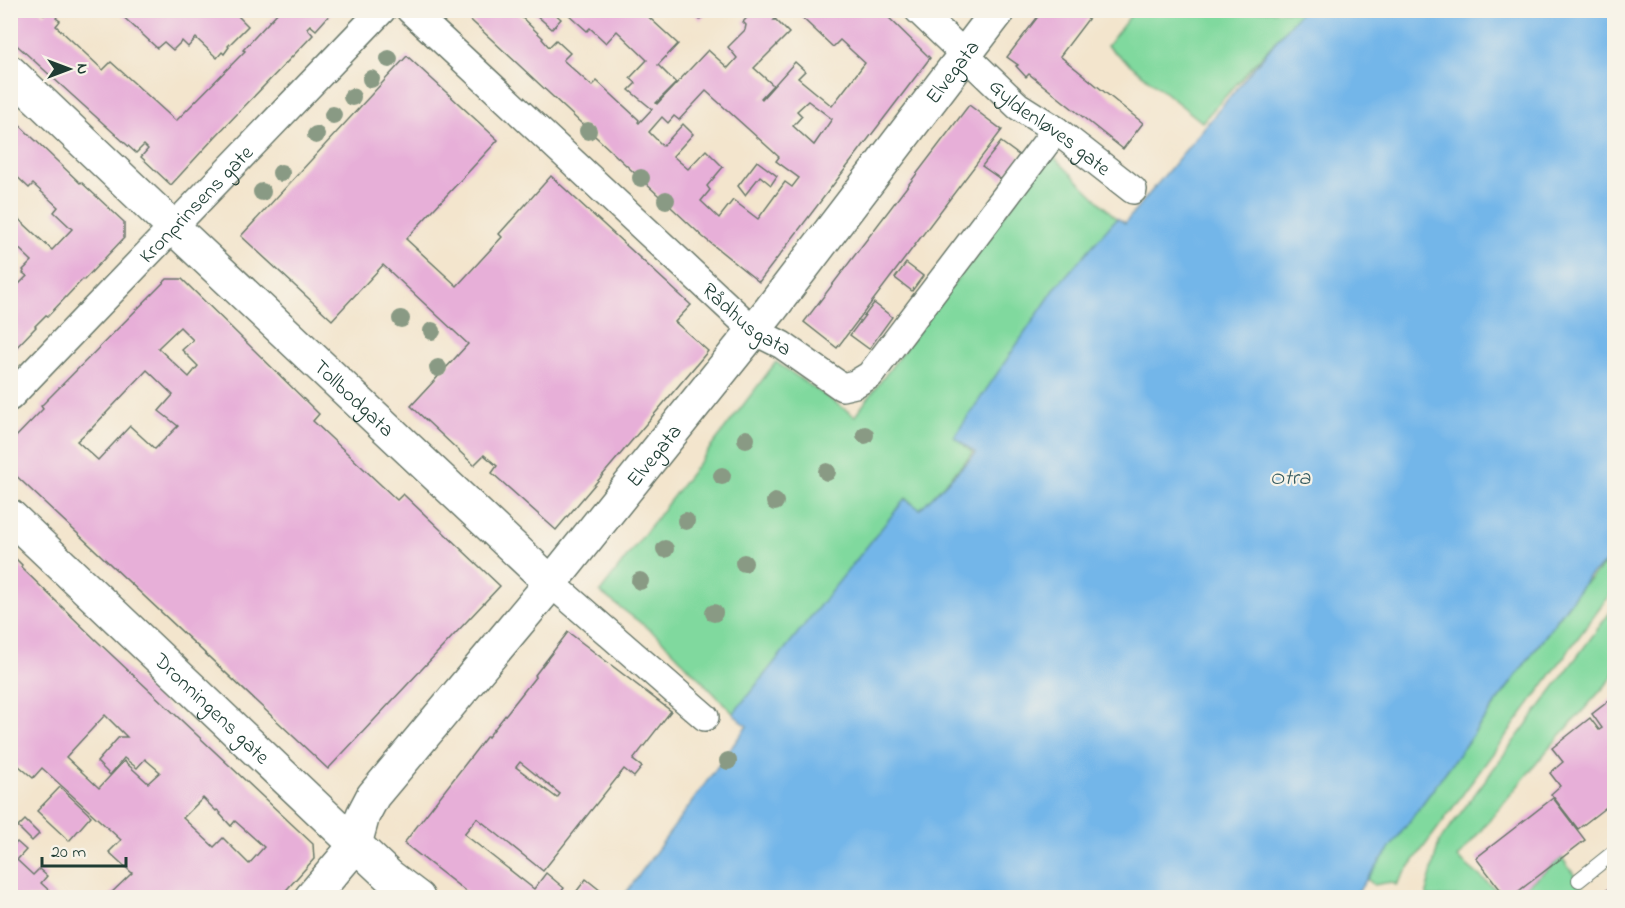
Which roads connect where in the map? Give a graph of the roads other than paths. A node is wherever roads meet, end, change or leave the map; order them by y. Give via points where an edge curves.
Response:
1 (382, 10) edge
2 (410, 10) edge
3 (918, 10) edge
4 (999, 10) edge
5 (964, 56) junction
6 (10, 72) edge
7 (1056, 130) junction
8 (1133, 190) dead end
9 (174, 228) junction
10 (754, 331) junction
11 (10, 398) edge
12 (10, 516) edge
13 (551, 583) junction
14 (705, 717) dead end
15 (355, 844) junction
16 (1614, 852) edge
17 (1579, 880) dead end
18 (310, 897) edge
19 (418, 897) edge

1 - 9 street, Kronprinsens gate
2 - 10 street, Rådhusgata
3 - 5 street, Gyldenløves gate
4 - 5 main road, Elvegata
5 - 7 street, Gyldenløves gate via 1018,106
5 - 10 main road, Elvegata
6 - 9 main road, Tollbodgata
7 - 8 street, Gyldenløves gate
7 - 10 street, Rådhusgata via 870,375 842,387 782,345
9 - 11 street, Kronprinsens gate
9 - 13 main road, Tollbodgata
10 - 13 main road, Elvegata
12 - 15 main road, Dronningens gate
13 - 14 street, Tollbodgata
13 - 15 main road, Elvegata via 373,796
15 - 18 main road, Elvegata
15 - 19 main road, Dronningens gate
16 - 17 lane

